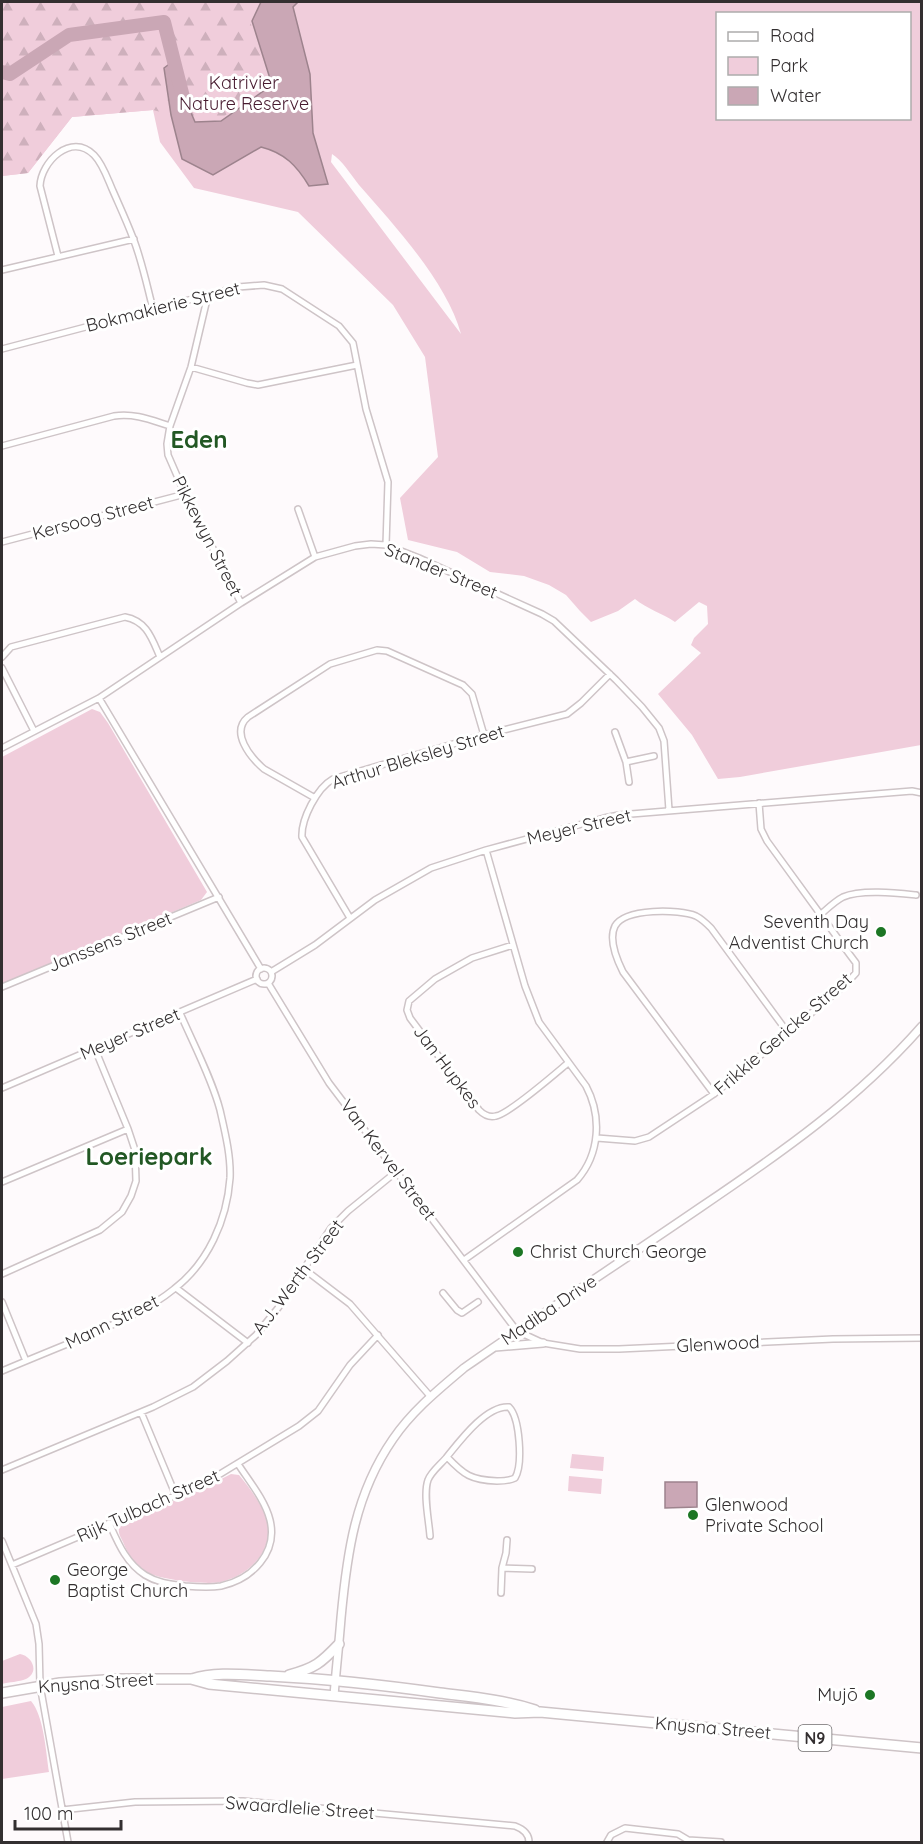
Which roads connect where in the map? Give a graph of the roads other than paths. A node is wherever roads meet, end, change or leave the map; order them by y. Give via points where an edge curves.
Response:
1 (134, 239) junction
2 (58, 256) junction
3 (2, 270) edge
4 (208, 296) junction
5 (153, 309) junction
6 (2, 349) edge
7 (357, 365) junction
8 (191, 367) junction
9 (170, 426) junction
10 (2, 446) edge
11 (185, 494) junction
12 (298, 509) dead end
13 (2, 542) edge
14 (386, 545) junction
15 (315, 556) junction
16 (241, 603) junction
17 (2, 657) edge
18 (160, 657) junction
19 (2, 668) edge
20 (610, 674) junction
21 (99, 698) junction
22 (33, 731) junction
23 (615, 732) dead end
24 (484, 735) junction
25 (2, 748) edge
26 (654, 756) dead end
27 (626, 762) junction
28 (629, 782) dead end
29 (921, 793) edge
30 (315, 798) junction
31 (759, 803) junction
32 (669, 810) junction
33 (486, 850) junction
34 (916, 895) dead end
35 (219, 897) junction
36 (820, 915) junction
37 (350, 918) junction
38 (513, 945) junction
39 (261, 969) junction
40 (271, 972) junction
41 (258, 980) junction
42 (268, 983) junction
43 (2, 987) edge
44 (180, 1013) junction
45 (921, 1026) edge
46 (788, 1033) junction
47 (95, 1049) junction
48 (568, 1063) junction
49 (2, 1086) edge
50 (714, 1094) junction
51 (128, 1129) junction
52 (597, 1138) junction
53 (396, 1172) junction
54 (2, 1182) edge
55 (464, 1260) junction
56 (303, 1269) junction
57 (2, 1274) edge
58 (176, 1288) junction
59 (443, 1293) dead end
60 (2, 1302) edge
61 (478, 1302) dead end
62 (517, 1331) junction
63 (378, 1335) junction
64 (921, 1338) edge
65 (248, 1343) junction
66 (543, 1343) junction
67 (494, 1347) junction
68 (26, 1361) junction
69 (2, 1371) edge
70 (430, 1396) junction
71 (141, 1412) junction
72 (447, 1457) junction
73 (238, 1464) junction
74 (2, 1470) edge
75 (176, 1496) junction
76 (109, 1523) junction
77 (430, 1536) dead end
78 (507, 1540) dead end
79 (2, 1541) edge
80 (12, 1564) junction
81 (502, 1568) junction
82 (531, 1569) dead end
83 (501, 1593) dead end
84 (339, 1644) junction
85 (281, 1677) junction
86 (191, 1679) junction
87 (335, 1681) junction
88 (40, 1685) junction
89 (2, 1693) edge
90 (334, 1696) junction
91 (540, 1712) junction
92 (921, 1748) edge
93 (62, 1810) junction
94 (688, 1841) edge
95 (68, 1842) edge
96 (529, 1842) edge
97 (607, 1842) edge
98 (721, 1842) edge

1 - 2 street
1 - 2 street via 96,156 83,148 67,148 48,162 40,179
1 - 5 street
2 - 3 street
4 - 5 street, Bokmakierie Street
4 - 7 street, Bokmakierie Street via 252,285 282,290 347,334
4 - 8 street, Pikkewyn Street
5 - 6 street, Bokmakierie Street
7 - 8 street via 258,385
7 - 14 street, Bokmakierie Street via 388,482
8 - 9 street, Pikkewyn Street
9 - 10 street via 127,414
9 - 11 street, Pikkewyn Street via 168,456
11 - 13 street, Kersoog Street
11 - 16 street, Pikkewyn Street
12 - 15 street
14 - 15 street, Stander Street via 355,546
14 - 20 street, Stander Street via 548,616
15 - 16 street, Stander Street
16 - 18 street, Stander Street
17 - 18 street via 11,647 125,617 145,626
18 - 21 street, Stander Street
19 - 22 street
20 - 24 street, Arthur Bleksley Street via 567,714
20 - 32 street, Stander Street via 663,734
21 - 22 street, Stander Street
21 - 35 street
22 - 25 street, Stander Street
23 - 27 street
24 - 30 street, Arthur Bleksley Street via 333,779
24 - 30 street via 470,691 454,680 382,650 330,664 248,717 240,730 257,763
26 - 27 street
27 - 28 street
29 - 31 street, Meyer Street
30 - 37 street, Arthur Bleksley Street via 303,822 302,837
31 - 32 street, Meyer Street
31 - 36 street, Frikkie Gericke Street via 761,829 767,842
32 - 33 street, Meyer Street via 604,818
33 - 37 street, Meyer Street via 431,868
33 - 38 street
34 - 36 street via 853,894
35 - 39 street
35 - 43 street, Janssens Street
36 - 46 street, Frikkie Gericke Street via 856,963 856,973
37 - 40 street, Meyer Street
38 - 48 street via 539,1022
38 - 48 street, Jan Hupkes via 472,958 435,979 409,1001 407,1010 486,1116 506,1112
39 - 40 street
39 - 41 street
40 - 42 street
41 - 42 street
41 - 44 street, Meyer Street
42 - 53 street, Van Kervel Street via 328,1083
44 - 47 street, Meyer Street
44 - 58 street, Mann Street via 220,1109 230,1178 213,1241 196,1268
45 - 62 street, Madiba Drive via 813,1129
46 - 50 street, Frikkie Gericke Street
46 - 50 street via 701,919 671,910 635,915 618,922 612,935 623,972
47 - 49 street, Meyer Street
47 - 51 street
48 - 52 street via 592,1097
50 - 52 street, Frikkie Gericke Street via 643,1140
51 - 54 street
51 - 57 street via 135,1150 136,1181 122,1212 100,1230
52 - 55 street via 578,1180
53 - 55 street, Van Kervel Street
53 - 56 street, A.J. Werth Street via 339,1220
55 - 62 street, Van Kervel Street
56 - 63 street via 344,1299
56 - 65 street, A.J. Werth Street via 269,1321
58 - 65 street
58 - 68 street, Mann Street via 130,1317
59 - 61 street via 462,1313
60 - 68 street
62 - 66 street, Glenwood
62 - 67 street, Madiba Drive
63 - 70 street
63 - 73 street, Rijk Tulbach Street via 350,1365 318,1411
64 - 66 street, Glenwood via 610,1349
65 - 71 street, A.J. Werth Street via 193,1387
66 - 67 street
67 - 70 street, Madiba Drive
68 - 69 street, Mann Street
70 - 84 street, Madiba Drive via 393,1439 364,1493 352,1533
71 - 74 street, A.J. Werth Street
71 - 75 street
72 - 72 street via 478,1423 499,1408 512,1410 519,1448 515,1478 478,1480 462,1473
72 - 77 street via 429,1477 426,1488
73 - 75 street, Rijk Tulbach Street
73 - 76 street via 266,1510 272,1535 266,1556 249,1575 237,1581 195,1587 154,1580 129,1561
75 - 76 street, Rijk Tulbach Street
76 - 80 street, Rijk Tulbach Street
78 - 81 street
79 - 80 street
80 - 88 street via 36,1624
81 - 82 street
81 - 83 street
84 - 85 highway via 312,1668
84 - 87 street, Madiba Drive
85 - 86 highway, Knysna Street / N9 via 210,1675
85 - 87 highway, Knysna Street / N9
86 - 88 highway, Knysna Street / N9 via 111,1679
86 - 90 highway, Knysna Street / N9
87 - 90 street, Madiba Drive
87 - 91 highway, Knysna Street / N9 via 454,1695
88 - 89 highway, Knysna Street / N9
88 - 93 street
90 - 91 highway, Knysna Street / N9
91 - 92 highway, Knysna Street / N9
93 - 95 street
93 - 96 street, Swaardlelie Street via 135,1802 243,1801 515,1826 526,1833
94 - 97 street via 678,1834 625,1828 611,1835
94 - 98 street

